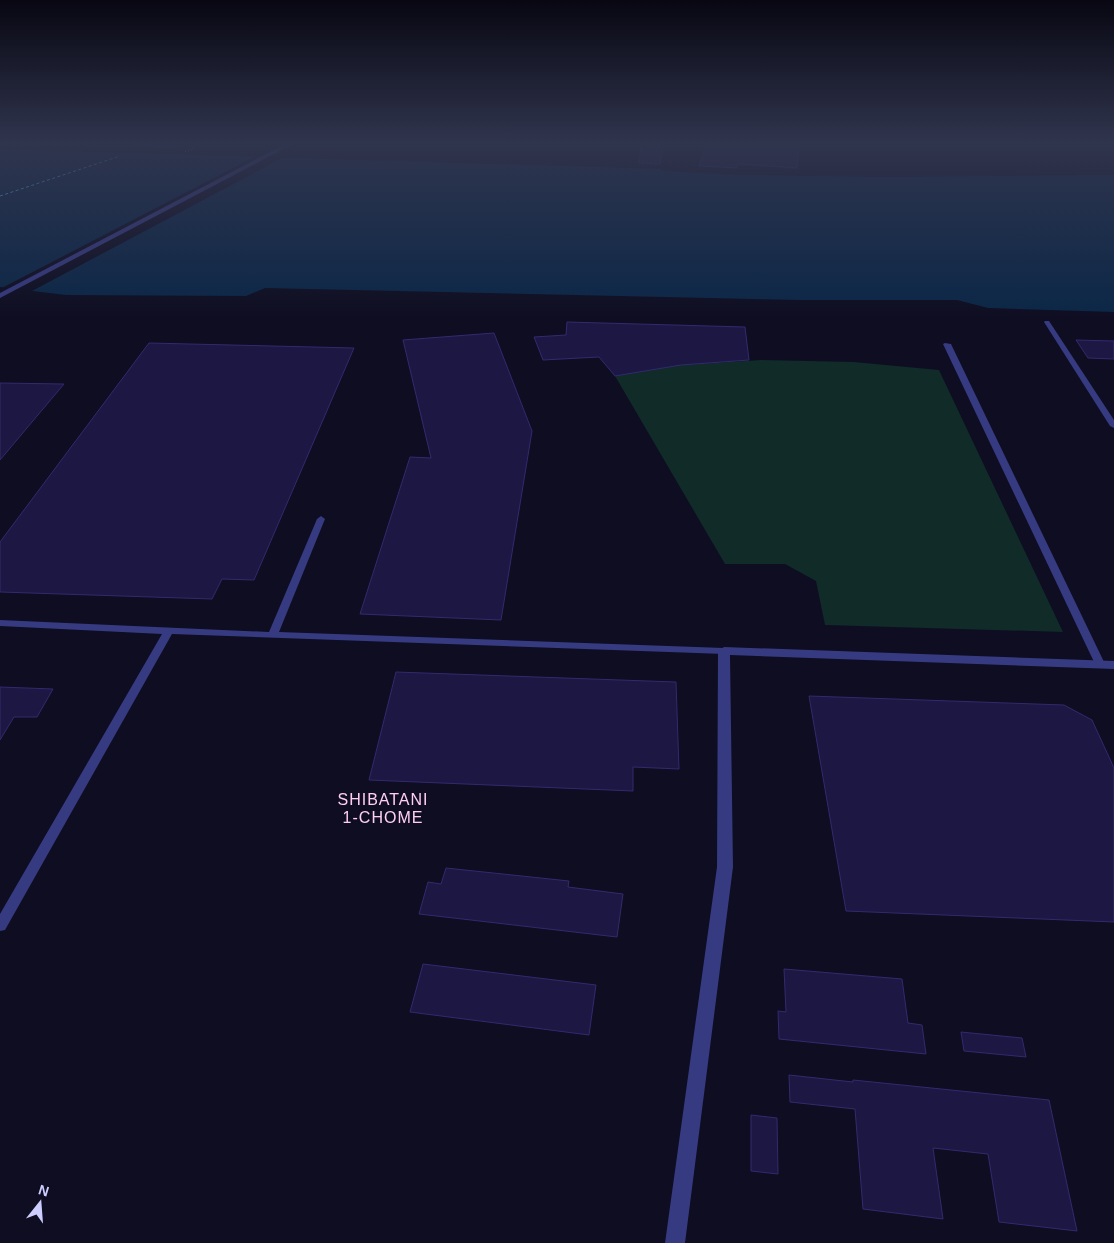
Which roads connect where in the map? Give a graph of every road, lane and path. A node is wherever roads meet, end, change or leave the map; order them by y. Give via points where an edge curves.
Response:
1 (179, 202) edge
2 (0, 296) edge
3 (1047, 322) dead end
4 (947, 344) dead end
5 (1114, 426) edge
6 (321, 519) dead end
7 (0, 623) edge
8 (168, 631) junction
9 (273, 634) junction
10 (724, 651) junction
11 (1100, 664) junction
12 (1114, 665) edge
13 (0, 926) edge
14 (675, 1243) edge

1 - 2 street
3 - 5 lane
4 - 11 lane
6 - 9 lane
7 - 8 lane
8 - 9 lane
8 - 13 lane
9 - 10 lane
10 - 11 street
10 - 14 street via 724,867
11 - 12 street

